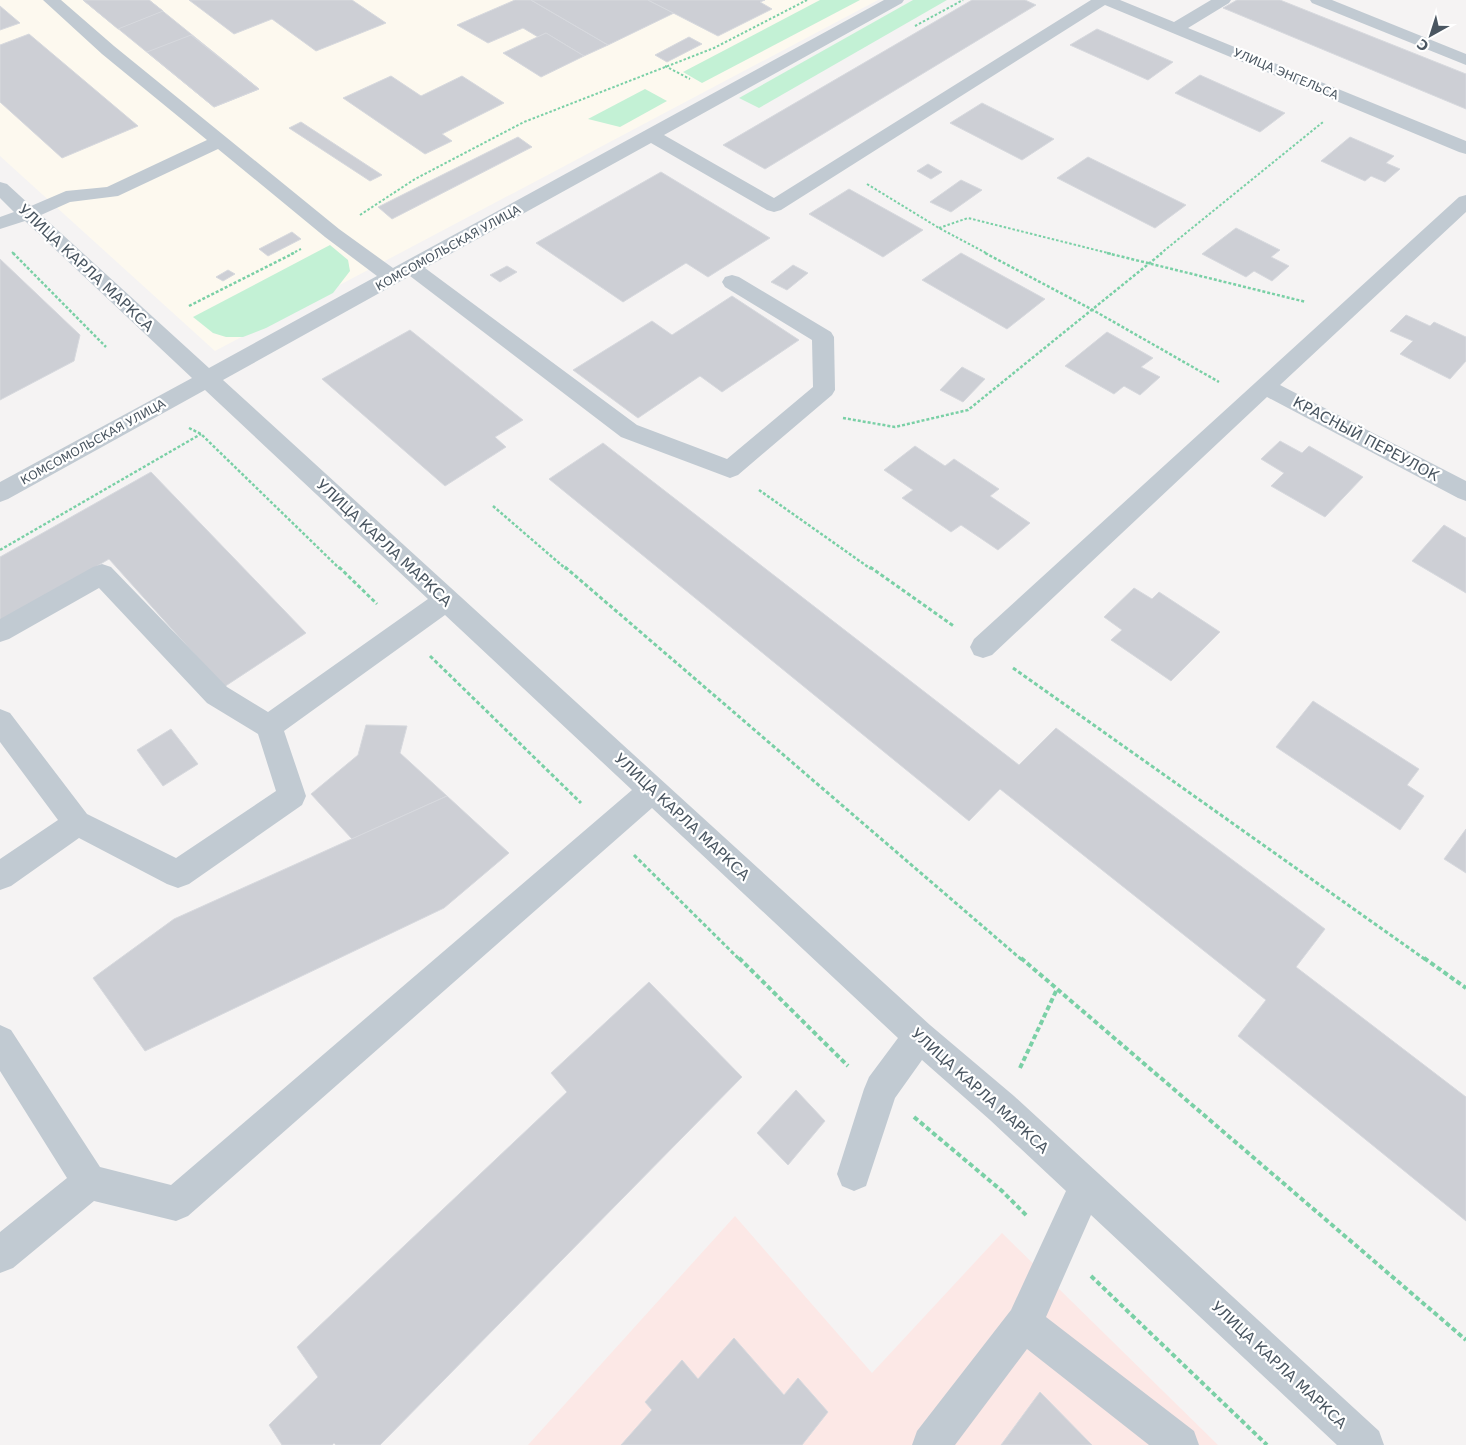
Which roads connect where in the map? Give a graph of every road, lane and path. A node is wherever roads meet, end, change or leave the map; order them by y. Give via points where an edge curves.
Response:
1 (51, 0) edge
2 (807, 0) edge
3 (896, 0) edge
4 (1102, 0) edge
5 (1106, 0) edge
6 (1223, 0) edge
7 (1318, 0) edge
8 (1176, 28) junction
9 (1466, 60) edge
10 (665, 66) junction
11 (694, 81) dead end
12 (1328, 117) dead end
13 (652, 136) junction
14 (221, 141) junction
15 (1466, 148) edge
16 (809, 184) junction
17 (0, 188) edge
18 (1466, 201) edge
19 (28, 214) junction
20 (0, 223) edge
21 (939, 228) junction
22 (332, 234) junction
23 (7, 247) dead end
24 (1148, 263) junction
25 (403, 273) junction
26 (732, 282) dead end
27 (189, 306) dead end
28 (1091, 310) junction
29 (1347, 312) junction
30 (106, 347) dead end
31 (208, 380) junction
32 (1266, 387) junction
33 (798, 411) junction
34 (182, 424) dead end
35 (201, 434) junction
36 (730, 469) junction
37 (1466, 492) edge
38 (0, 493) edge
39 (493, 506) dead end
40 (0, 550) edge
41 (446, 600) junction
42 (403, 630) junction
43 (0, 632) edge
44 (983, 647) junction
45 (0, 722) edge
46 (269, 727) junction
47 (652, 790) junction
48 (78, 823) junction
49 (608, 829) junction
50 (0, 876) edge
51 (1466, 988) edge
52 (1057, 989) junction
53 (919, 1036) junction
54 (0, 1041) edge
55 (881, 1089) junction
56 (1002, 1108) junction
57 (854, 1174) dead end
58 (89, 1182) junction
59 (1086, 1186) junction
60 (1059, 1246) junction
61 (0, 1255) edge
62 (1024, 1323) junction
63 (1466, 1340) edge
64 (931, 1445) edge
65 (1180, 1445) edge
66 (1267, 1445) edge
67 (1365, 1445) edge

1 - 14 street
2 - 10 path via 714,48
3 - 13 street, КОМСОМОЛЬСКАЯ УЛИЦА
4 - 16 street
5 - 8 street, УЛИЦА ЭНГЕЛЬСА
6 - 8 street
7 - 9 street
8 - 15 street, УЛИЦА ЭНГЕЛЬСА
10 - 11 path
10 - 22 path via 524,122 415,179
12 - 24 path
13 - 16 street via 774,206
13 - 25 street, КОМСОМОЛЬСКАЯ УЛИЦА
14 - 19 street via 111,192 66,197
14 - 22 street
16 - 21 path via 861,180
17 - 19 street, УЛИЦА КАРЛА МАРКСА
18 - 29 street
19 - 20 street
19 - 31 street, УЛИЦА КАРЛА МАРКСА
21 - 24 path via 968,218
21 - 28 path
22 - 25 street
22 - 27 path
23 - 30 path
24 - 28 path
24 - 29 path
25 - 31 street, КОМСОМОЛЬСКАЯ УЛИЦА
25 - 36 street via 629,431
26 - 33 street via 823,338 824,390
28 - 32 path via 1236,392
28 - 33 path via 968,410 896,427
29 - 32 street
31 - 38 street, КОМСОМОЛЬСКАЯ УЛИЦА
31 - 41 street, УЛИЦА КАРЛА МАРКСА
32 - 37 street, КРАСНЫЙ ПЕРЕУЛОК
32 - 44 street
33 - 36 street
34 - 35 path
35 - 40 path
35 - 42 path
36 - 44 path
39 - 52 path
41 - 42 street
41 - 47 street, УЛИЦА КАРЛА МАРКСА
42 - 46 street
42 - 49 path
43 - 46 street via 102,574 217,695
44 - 51 path
45 - 48 street
46 - 48 street via 292,796 178,874
47 - 49 street
47 - 53 street, УЛИЦА КАРЛА МАРКСА
48 - 50 street
49 - 55 path via 858,1075
49 - 58 street via 176,1204
52 - 56 path
52 - 63 path
53 - 55 street
53 - 56 street, УЛИЦА КАРЛА МАРКСА
54 - 58 street
55 - 57 street
55 - 60 path via 1002,1191
56 - 59 street, УЛИЦА КАРЛА МАРКСА
58 - 61 street
59 - 60 street
59 - 67 street, УЛИЦА КАРЛА МАРКСА
60 - 62 street
60 - 66 path
62 - 64 street
62 - 65 street

